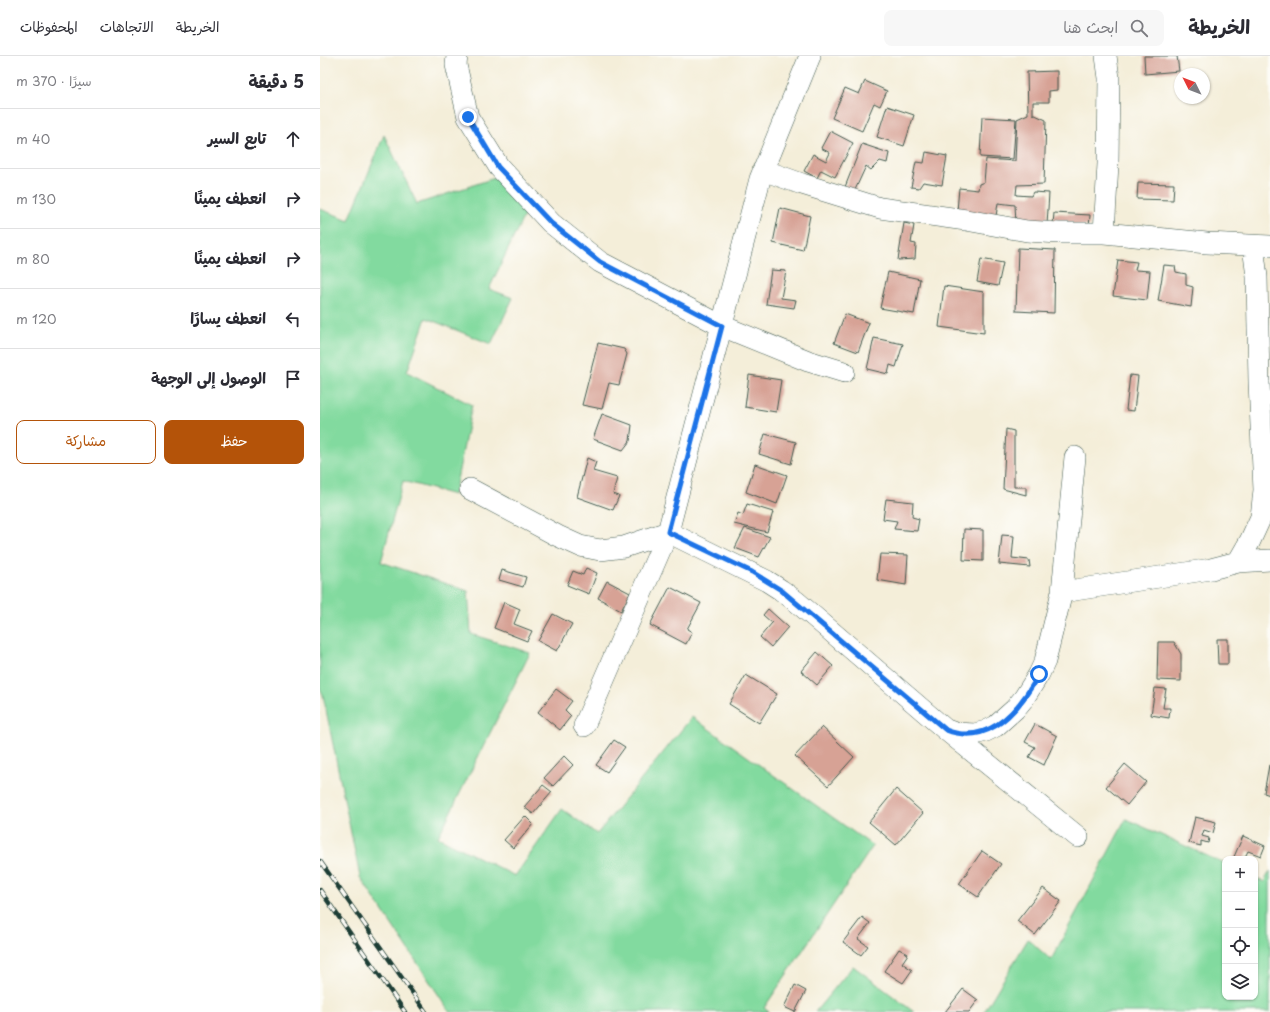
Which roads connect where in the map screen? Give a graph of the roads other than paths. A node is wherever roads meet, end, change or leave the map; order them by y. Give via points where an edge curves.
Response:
1 (457, 56) edge
2 (810, 56) edge
3 (1106, 56) edge
4 (763, 170) junction
5 (1104, 233) junction
6 (1262, 246) edge
7 (722, 326) junction
8 (844, 372) dead end
9 (1075, 458) dead end
10 (470, 489) dead end
11 (668, 532) junction
12 (1270, 560) edge
13 (1238, 562) junction
14 (1062, 592) junction
15 (584, 726) dead end
16 (946, 730) junction
17 (1078, 838) dead end

1 - 7 street via 456,65 468,117 498,167 551,223 600,262
2 - 4 street
3 - 5 street via 1109,78
4 - 5 street via 880,208 1027,231
4 - 7 street
5 - 6 street
6 - 13 street via 1257,277 1264,490 1261,517
7 - 8 street via 808,361
7 - 11 street
9 - 14 street
10 - 11 street via 580,546 600,550 624,547
11 - 15 street
11 - 16 street via 752,572 781,590
12 - 13 street
13 - 14 street via 1211,569
14 - 16 street via 1045,661 1032,686 1015,708 996,726 986,731 965,735
16 - 17 street

